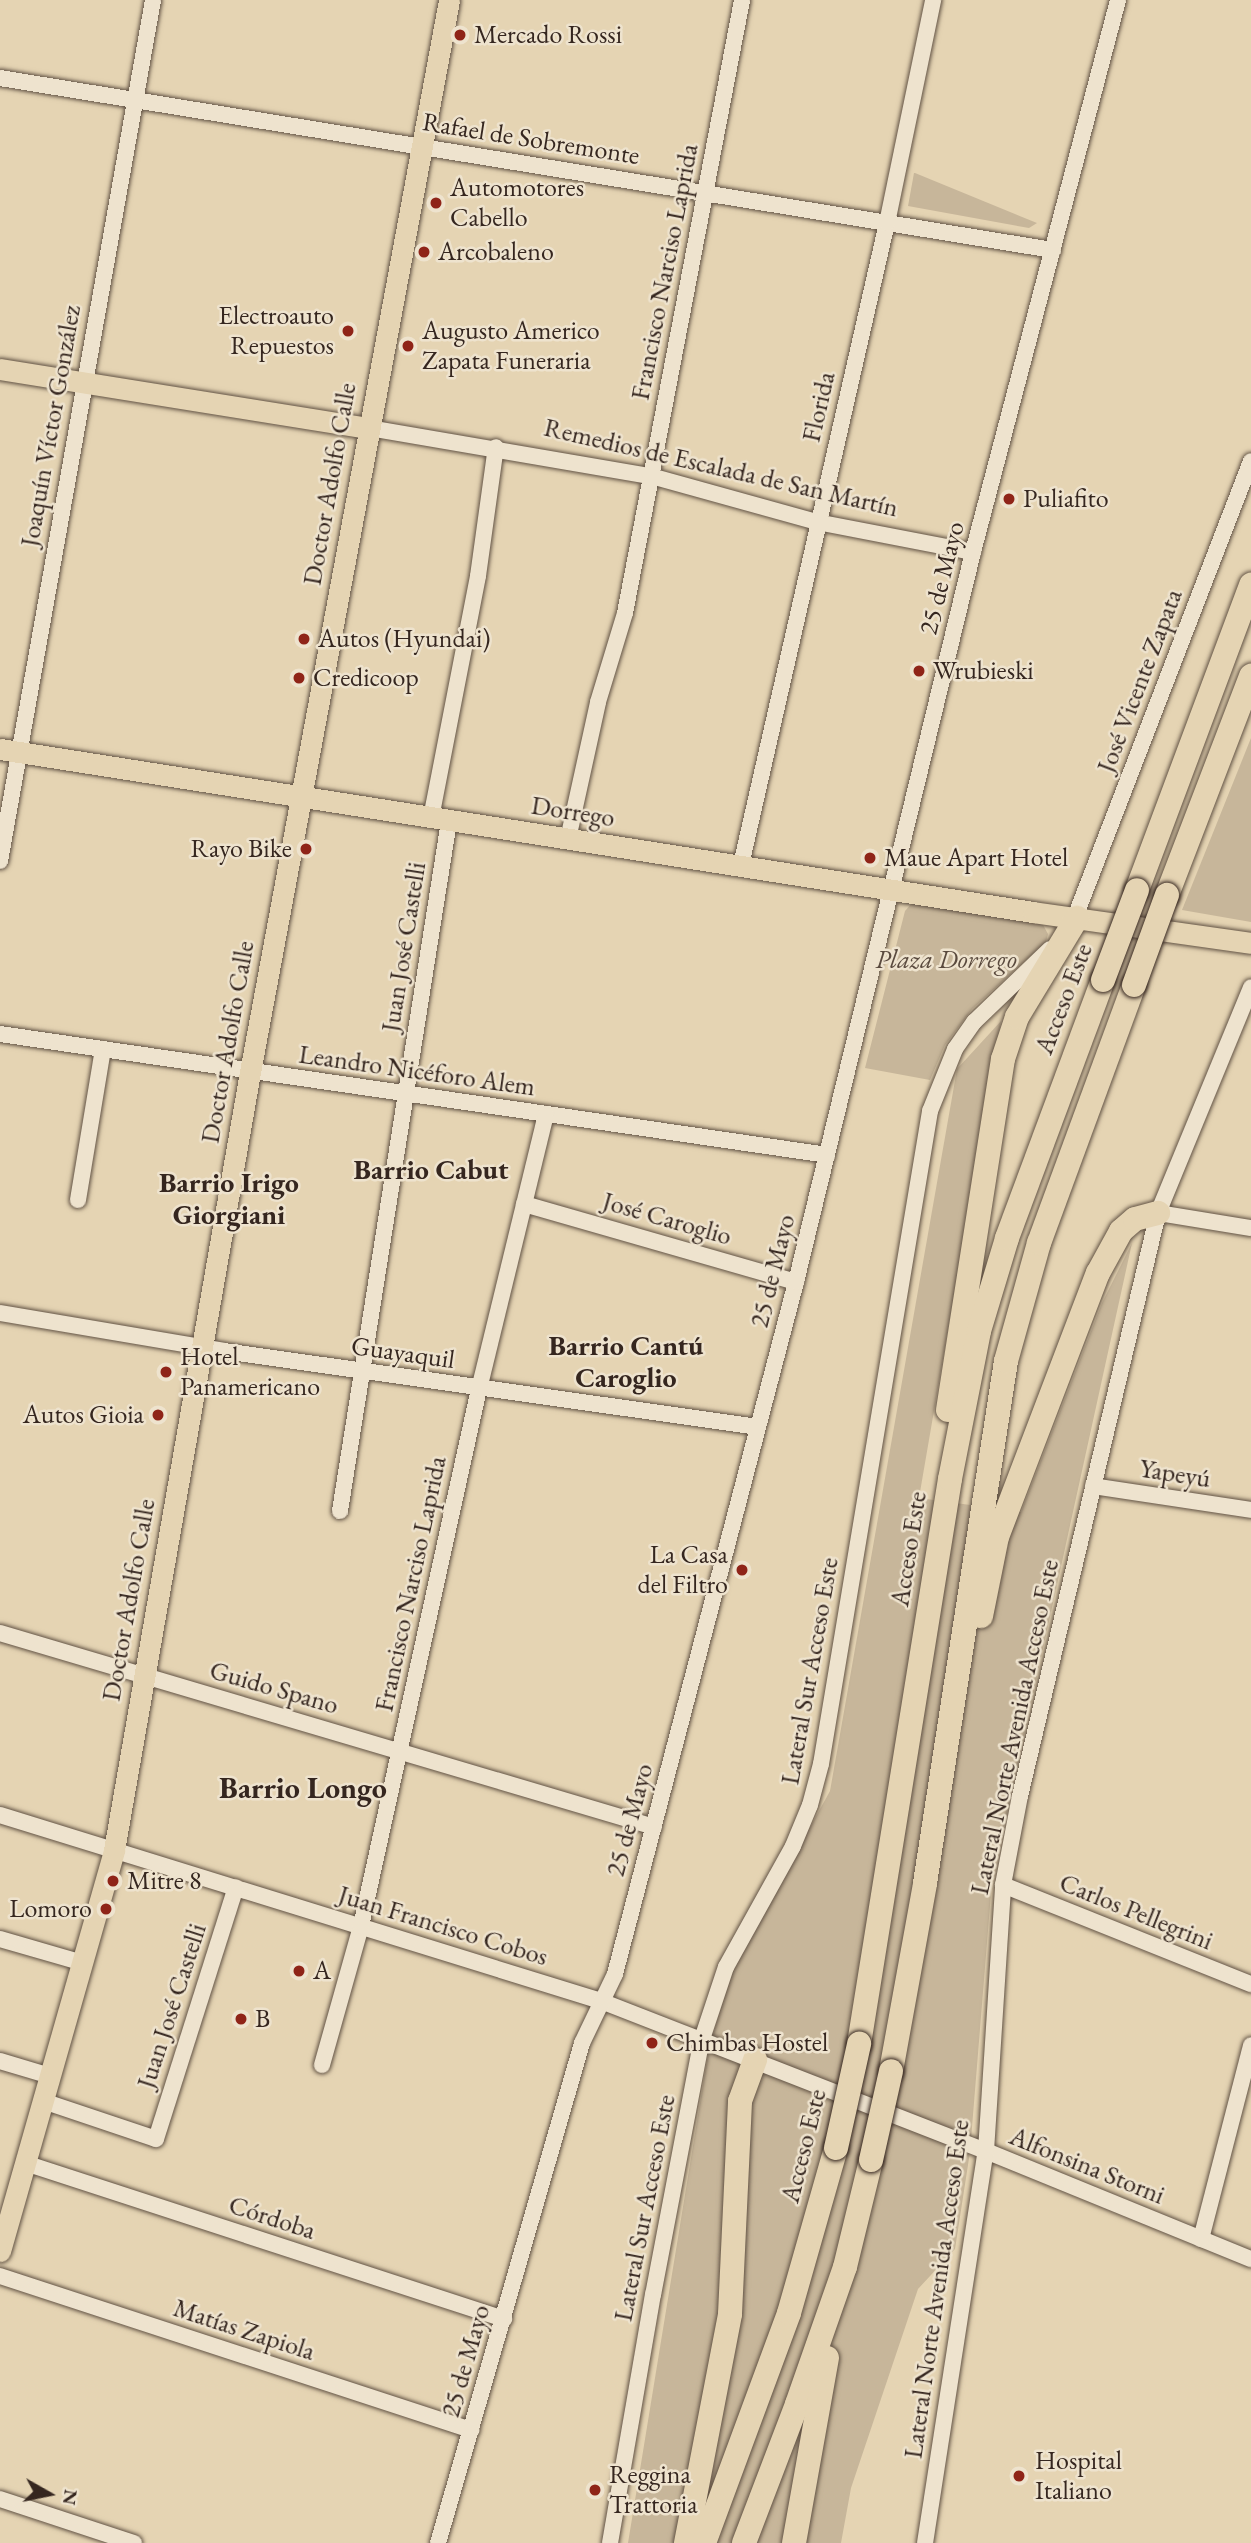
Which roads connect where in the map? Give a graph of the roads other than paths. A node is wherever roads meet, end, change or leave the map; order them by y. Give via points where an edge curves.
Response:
1 (153, 0) edge
2 (449, 0) edge
3 (742, 0) edge
4 (933, 0) edge
5 (1118, 0) edge
6 (0, 78) edge
7 (135, 101) junction
8 (422, 146) junction
9 (706, 192) junction
10 (887, 223) junction
11 (1053, 250) junction
12 (0, 369) edge
13 (84, 382) junction
14 (369, 428) junction
15 (496, 447) junction
16 (1251, 461) edge
17 (651, 476) junction
18 (817, 522) junction
19 (973, 552) junction
20 (1251, 585) edge
21 (1251, 676) edge
22 (8, 751) edge
23 (302, 797) junction
24 (440, 820) junction
25 (568, 839) junction
26 (0, 861) edge
27 (741, 865) junction
28 (893, 889) junction
29 (1077, 918) junction
30 (1251, 943) edge
31 (1251, 987) edge
32 (0, 1034) edge
33 (103, 1049) junction
34 (250, 1072) junction
35 (405, 1095) junction
36 (546, 1114) junction
37 (827, 1155) junction
38 (78, 1200) dead end
39 (524, 1204) junction
40 (1158, 1213) junction
41 (1251, 1228) edge
42 (796, 1282) junction
43 (0, 1313) edge
44 (202, 1347) junction
45 (362, 1371) junction
46 (479, 1389) junction
47 (758, 1427) junction
48 (1093, 1486) junction
49 (1251, 1510) edge
50 (340, 1511) dead end
51 (938, 1565) junction
52 (0, 1633) edge
53 (144, 1676) junction
54 (399, 1751) junction
55 (0, 1815) edge
56 (654, 1827) junction
57 (114, 1850) junction
58 (925, 1884) junction
59 (1003, 1885) junction
60 (236, 1887) junction
61 (361, 1926) junction
62 (0, 1939) edge
63 (83, 1963) junction
64 (1251, 1984) edge
65 (601, 2001) junction
66 (702, 2039) junction
67 (1251, 2045) edge
68 (755, 2060) junction
69 (0, 2061) edge
70 (322, 2065) dead end
71 (50, 2076) junction
72 (43, 2101) junction
73 (864, 2105) joint
74 (986, 2151) junction
75 (25, 2163) junction
76 (1201, 2239) junction
77 (0, 2251) edge
78 (1251, 2259) edge
79 (845, 2267) junction
80 (0, 2276) edge
81 (504, 2319) junction
82 (472, 2430) junction
83 (0, 2499) edge
84 (134, 2543) edge
85 (438, 2543) edge
86 (610, 2543) edge
87 (686, 2543) edge
88 (704, 2543) edge
89 (744, 2543) edge
90 (793, 2543) edge
91 (925, 2543) edge

1 - 7 street, Joaquín Víctor González
2 - 8 main road, Doctor Adolfo Calle
3 - 9 street, Francisco Narciso Laprida
4 - 10 street, Florida
5 - 11 street, 25 de Mayo
6 - 7 street, Rafael de Sobremonte
7 - 8 street, Rafael de Sobremonte
7 - 13 street, Joaquín Víctor González
8 - 9 street, Rafael de Sobremonte
8 - 14 main road, Doctor Adolfo Calle
9 - 10 street, Rafael de Sobremonte
9 - 17 street, Francisco Narciso Laprida
10 - 11 street, Rafael de Sobremonte
10 - 18 street, Florida
11 - 19 street, 25 de Mayo
12 - 13 main road, Remedios de Escalada de San Martín
13 - 14 main road, Remedios de Escalada de San Martín
13 - 22 street, Joaquín Víctor González
14 - 15 street, Remedios de Escalada de San Martín
14 - 23 main road, Doctor Adolfo Calle
15 - 17 street, Remedios de Escalada de San Martín
15 - 24 street, Juan José Castelli
16 - 29 street, José Vicente Zapata
17 - 18 street, Remedios de Escalada de San Martín
17 - 25 street, Francisco Narciso Laprida via 625,613 598,702
18 - 19 street, Remedios de Escalada de San Martín
18 - 27 street, Florida
19 - 28 street, 25 de Mayo
20 - 51 highway, Acceso Este, bridge via 1016,1214 979,1331
21 - 58 highway, bridge via 1039,1243 1006,1361
22 - 23 main road, Dorrego
22 - 26 street, Joaquín Víctor González
23 - 24 main road, Dorrego
23 - 34 main road, Doctor Adolfo Calle
24 - 25 main road, Dorrego
24 - 35 street, Juan José Castelli
25 - 27 main road, Dorrego
27 - 28 main road, Dorrego
28 - 29 main road, Dorrego
28 - 37 street, 25 de Mayo
29 - 30 main road, Dorrego
29 - 51 highway via 1017,1017 1003,1059 950,1384
29 - 66 street, Lateral Sur Acceso Este via 974,1022 939,1082 920,1160 821,1764 793,1846 726,1967
31 - 40 street, Lateral Norte Avenida Acceso Este
32 - 33 street, Leandro Nicéforo Alem
33 - 34 street, Leandro Nicéforo Alem
33 - 38 street
34 - 35 street, Leandro Nicéforo Alem
34 - 44 main road, Doctor Adolfo Calle
35 - 36 street, Leandro Nicéforo Alem
35 - 45 street, Juan José Castelli
36 - 37 street, Leandro Nicéforo Alem
36 - 39 street, Francisco Narciso Laprida
37 - 42 street, 25 de Mayo
39 - 42 street, José Caroglio
39 - 46 street, Francisco Narciso Laprida
40 - 41 street
40 - 48 street, Lateral Norte Avenida Acceso Este
40 - 58 highway via 1135,1219 1108,1252 997,1537
42 - 47 street, 25 de Mayo
43 - 44 street, Guayaquil
44 - 45 street, Guayaquil
44 - 53 main road, Doctor Adolfo Calle
45 - 46 street, Guayaquil
45 - 50 street, Juan José Castelli
46 - 47 street, Guayaquil
46 - 54 street, Francisco Narciso Laprida
47 - 56 street, 25 de Mayo
48 - 49 street, Yapeyú
48 - 59 street, Lateral Norte Avenida Acceso Este
51 - 88 highway, Acceso Este, bridge via 859,2044 836,2148 789,2313
52 - 53 street, Guido Spano
53 - 54 street, Guido Spano
53 - 57 main road, Doctor Adolfo Calle
54 - 56 street, Guido Spano
54 - 61 street, Francisco Narciso Laprida
55 - 57 street, Juan Francisco Cobos
56 - 65 street, 25 de Mayo via 615,1974
57 - 60 street, Juan Francisco Cobos
57 - 63 main road, Doctor Adolfo Calle
58 - 79 highway, bridge via 891,2071
59 - 64 street, Carlos Pellegrini
59 - 74 street, Lateral Norte Avenida Acceso Este
60 - 61 street, Juan Francisco Cobos
60 - 72 street, Juan José Castelli via 156,2139
61 - 65 street, Juan Francisco Cobos
61 - 70 street, Francisco Narciso Laprida
62 - 63 street
63 - 71 main road, Doctor Adolfo Calle
65 - 66 street, Juan Francisco Cobos
65 - 81 street, 25 de Mayo via 582,2043
66 - 68 street, Juan Francisco Cobos
66 - 86 street, Lateral Sur Acceso Este
67 - 76 street
68 - 73 street, Juan Francisco Cobos
68 - 87 highway via 740,2101 730,2314
69 - 71 street
71 - 72 main road, Doctor Adolfo Calle
72 - 75 main road, Doctor Adolfo Calle
73 - 74 street, Alfonsina Storni
74 - 76 street, Alfonsina Storni
74 - 91 street, Lateral Norte Avenida Acceso Este
75 - 77 main road, Doctor Adolfo Calle
75 - 81 street, Córdoba
76 - 78 street, Alfonsina Storni
79 - 89 highway
79 - 90 highway
80 - 82 street, Matías Zapiola
81 - 82 street, 25 de Mayo
82 - 85 street, 25 de Mayo
83 - 84 street

